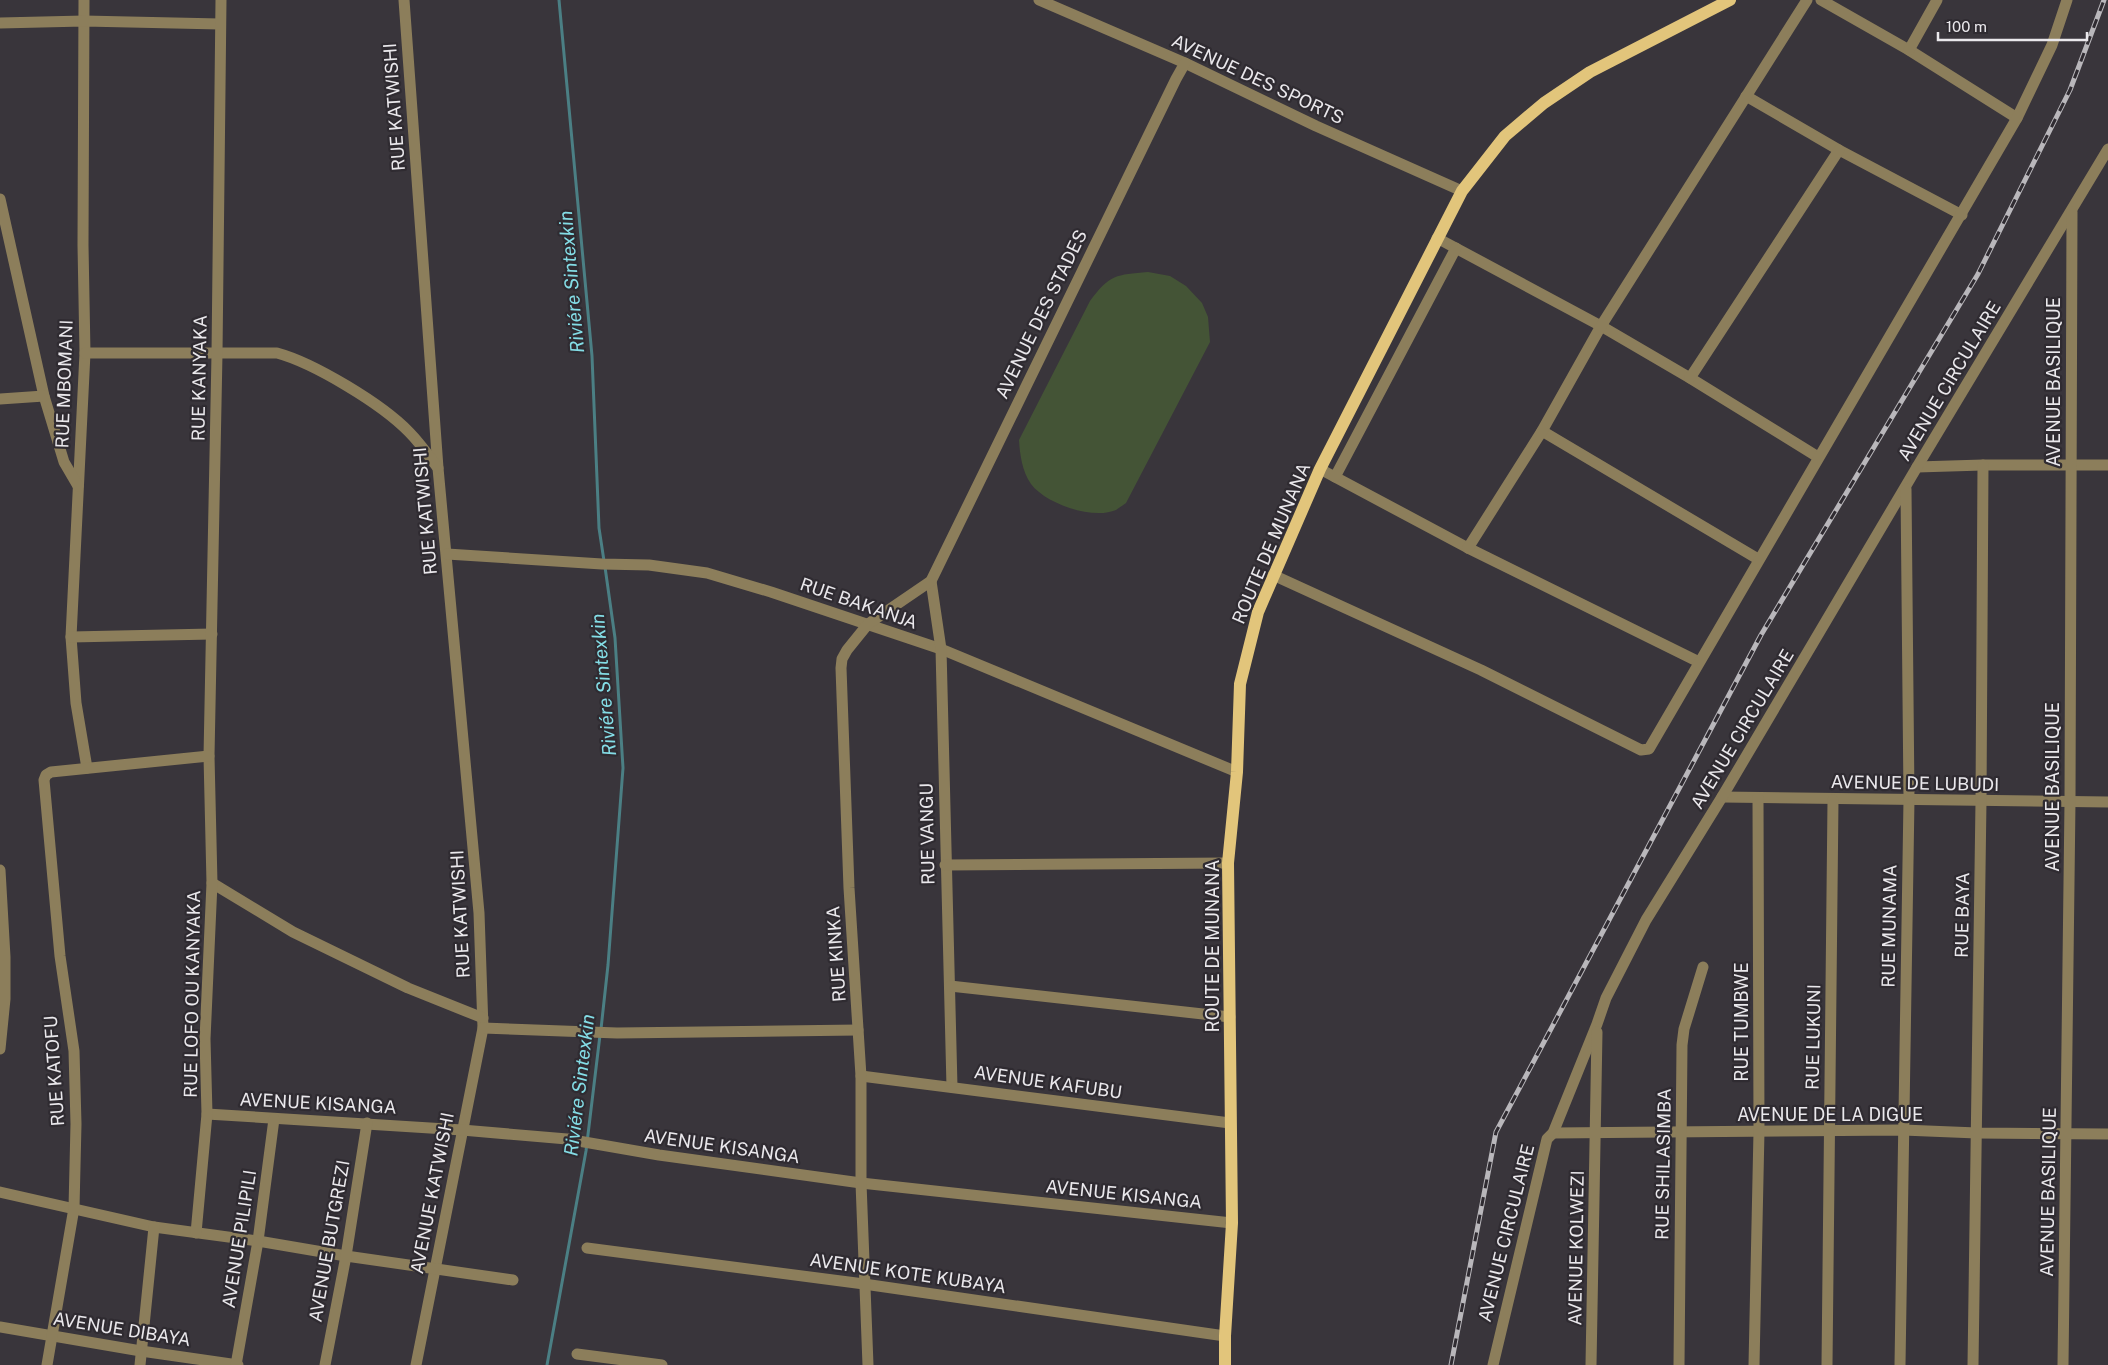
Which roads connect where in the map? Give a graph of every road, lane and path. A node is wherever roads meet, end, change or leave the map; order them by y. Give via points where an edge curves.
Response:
1 (84, 0) edge
2 (221, 0) edge
3 (404, 0) edge
4 (1040, 0) edge
5 (1730, 0) edge
6 (1807, 0) edge
7 (1820, 0) edge
8 (1937, 0) edge
9 (2067, 0) edge
10 (84, 21) junction
11 (0, 23) edge
12 (220, 24) junction
13 (1909, 50) junction
14 (1185, 63) junction
15 (1746, 96) junction
16 (2017, 118) junction
17 (2108, 148) edge
18 (1839, 150) junction
19 (1462, 190) junction
20 (0, 199) edge
21 (2072, 210) junction
22 (1962, 215) junction
23 (1437, 238) junction
24 (1456, 248) junction
25 (1601, 326) junction
26 (86, 353) junction
27 (217, 354) junction
28 (1690, 378) junction
29 (44, 396) junction
30 (0, 399) edge
31 (1542, 431) junction
32 (1818, 457) junction
33 (1983, 465) junction
34 (2070, 465) junction
35 (2108, 466) edge
36 (1917, 467) junction
37 (438, 468) junction
38 (1320, 469) junction
39 (1335, 477) junction
40 (78, 486) junction
41 (1906, 488) junction
42 (1468, 548) junction
43 (447, 554) junction
44 (1758, 559) junction
45 (1273, 574) junction
46 (931, 581) junction
47 (868, 624) junction
48 (212, 634) junction
49 (72, 637) junction
50 (941, 649) junction
51 (1699, 662) junction
52 (209, 756) junction
53 (87, 768) junction
54 (1238, 772) junction
55 (1722, 797) junction
56 (1758, 798) junction
57 (1909, 799) junction
58 (1833, 800) junction
59 (1981, 801) junction
60 (2070, 802) junction
61 (2108, 802) edge
62 (1228, 863) junction
63 (945, 865) junction
64 (0, 870) edge
65 (212, 883) junction
66 (1702, 967) dead end
67 (950, 986) junction
68 (1230, 1017) junction
69 (483, 1023) junction
70 (1598, 1024) junction
71 (858, 1030) junction
72 (0, 1049) edge
73 (861, 1076) junction
74 (952, 1087) junction
75 (207, 1114) junction
76 (274, 1119) junction
77 (367, 1123) junction
78 (1230, 1123) junction
79 (462, 1130) junction
80 (1903, 1130) junction
81 (1759, 1131) junction
82 (1553, 1132) junction
83 (1596, 1132) junction
84 (1681, 1132) junction
85 (1829, 1132) junction
86 (1977, 1133) junction
87 (2066, 1134) junction
88 (2108, 1134) edge
89 (861, 1183) junction
90 (0, 1192) edge
91 (74, 1208) junction
92 (1232, 1223) junction
93 (154, 1227) junction
94 (196, 1233) junction
95 (258, 1241) junction
96 (587, 1248) dead end
97 (346, 1256) junction
98 (435, 1269) junction
99 (513, 1280) dead end
100 (864, 1284) junction
101 (0, 1327) edge
102 (52, 1336) junction
103 (1225, 1336) junction
104 (141, 1351) junction
105 (577, 1354) dead end
106 (47, 1365) edge
107 (140, 1365) edge
108 (236, 1365) edge
109 (325, 1365) edge
110 (416, 1365) edge
111 (662, 1365) edge
112 (868, 1365) edge
113 (1225, 1365) edge
114 (1492, 1365) edge
115 (1591, 1365) edge
116 (1679, 1365) edge
117 (1754, 1365) edge
118 (1828, 1365) edge
119 (1900, 1365) edge
120 (1973, 1365) edge
121 (2063, 1365) edge

1 - 10 street, RUE MBOMANI
2 - 12 street, RUE KANYAKA
3 - 37 street, RUE KATWISHI
4 - 14 street, AVENUE DES SPORTS
5 - 19 main road, ROUTE DE MUNANA via 1590,72 1544,103 1505,136
6 - 15 street
7 - 13 street
8 - 13 street
9 - 16 street via 2052,45
10 - 11 street
10 - 12 street
10 - 26 street, RUE MBOMANI
12 - 27 street, RUE KANYAKA
13 - 16 street
14 - 19 street, AVENUE DES SPORTS via 1316,126
14 - 46 street, AVENUE DES STADES
15 - 18 street
15 - 25 street
16 - 22 street
17 - 21 street, AVENUE CIRCULAIRE
18 - 22 street
18 - 28 street
19 - 23 main road, ROUTE DE MUNANA
20 - 29 street
21 - 34 street, AVENUE BASILIQUE
21 - 36 street, AVENUE CIRCULAIRE
22 - 32 street
23 - 24 street
23 - 38 main road, ROUTE DE MUNANA
24 - 25 street
24 - 39 street
25 - 28 street
25 - 31 street
26 - 27 street
26 - 40 street, RUE MBOMANI
27 - 37 street via 277,353 339,381 408,430
27 - 48 street, RUE KANYAKA
28 - 32 street
29 - 30 street
29 - 40 street via 64,462
31 - 42 street
31 - 44 street
32 - 44 street
33 - 34 street
33 - 36 street
33 - 59 street, RUE BAYA
34 - 35 street
34 - 60 street, AVENUE BASILIQUE
36 - 41 street, AVENUE CIRCULAIRE
37 - 43 street, RUE KATWISHI
38 - 39 street
38 - 45 main road, ROUTE DE MUNANA
39 - 42 street
40 - 49 street, RUE MBOMANI
41 - 55 street, AVENUE CIRCULAIRE
41 - 57 street, RUE MUNAMA
42 - 51 street
43 - 47 street, RUE BAKANJA via 649,565 707,573
43 - 69 street, RUE KATWISHI via 479,912
44 - 51 street
45 - 51 street via 1481,670 1641,750 1649,748
45 - 54 main road, ROUTE DE MUNANA via 1258,612 1240,684
46 - 47 street, RUE KINKA
46 - 50 street, RUE VANGU
47 - 50 street, RUE BAKANJA
47 - 71 street, RUE KINKA via 842,658 841,668
48 - 49 street
48 - 52 street, RUE KANYAKA
49 - 53 street, RUE MBOMANI via 76,703
50 - 54 street, RUE BAKANJA
50 - 63 street, RUE VANGU
52 - 53 street
52 - 65 street, RUE LOFO OU KANYAKA
53 - 91 street, RUE KATOFU via 51,772 44,780 60,956 74,1051
54 - 62 main road, ROUTE DE MUNANA
55 - 56 street, AVENUE DE LUBUDI
55 - 70 street, AVENUE CIRCULAIRE via 1646,920 1606,998
56 - 58 street, AVENUE DE LUBUDI
56 - 81 street, RUE TUMBWE
57 - 58 street, AVENUE DE LUBUDI
57 - 59 street, AVENUE DE LUBUDI
57 - 80 street, RUE MUNAMA
58 - 85 street, RUE LUKUNI
59 - 60 street, AVENUE DE LUBUDI
59 - 86 street, RUE BAYA
60 - 61 street, AVENUE DE LUBUDI
60 - 87 street, AVENUE BASILIQUE
62 - 63 street
62 - 68 main road, ROUTE DE MUNANA
63 - 67 street, RUE VANGU
64 - 72 street via 6,957
65 - 69 street via 293,932
65 - 75 street, RUE LOFO OU KANYAKA via 206,1029
66 - 84 street, RUE SHILASIMBA via 1684,1029
67 - 68 street
67 - 74 street, RUE VANGU
68 - 78 main road, ROUTE DE MUNANA
69 - 71 street via 617,1033
69 - 79 street, AVENUE KATWISHI
70 - 82 street, AVENUE CIRCULAIRE
70 - 83 street, AVENUE KOLWEZI
71 - 73 street, RUE KINKA
73 - 74 street, AVENUE KAFUBU
73 - 89 street, RUE KINKA
74 - 78 street, AVENUE KAFUBU
75 - 76 street, AVENUE KISANGA
75 - 94 street, RUE LOFO OU KANYAKA
76 - 77 street, AVENUE KISANGA
76 - 95 street, AVENUE PILIPILI
77 - 79 street, AVENUE KISANGA
77 - 97 street, AVENUE BUTGREZI
78 - 92 main road, ROUTE DE MUNANA
79 - 89 street, AVENUE KISANGA via 567,1139
79 - 98 street, AVENUE KATWISHI
80 - 85 street, AVENUE DE LA DIGUE
80 - 86 street, AVENUE DE LA DIGUE
80 - 119 street, RUE MUNAMA
81 - 84 street, AVENUE DE LA DIGUE
81 - 85 street, AVENUE DE LA DIGUE
81 - 117 street, RUE TUMBWE
82 - 83 street, AVENUE DE LA DIGUE
82 - 114 street, AVENUE CIRCULAIRE via 1547,1139
83 - 84 street, AVENUE DE LA DIGUE
83 - 115 street, AVENUE KOLWEZI
84 - 116 street, RUE SHILASIMBA
85 - 118 street, RUE LUKUNI
86 - 87 street, AVENUE DE LA DIGUE
86 - 120 street, RUE BAYA
87 - 88 street, AVENUE DE LA DIGUE
87 - 121 street, AVENUE BASILIQUE
89 - 92 street, AVENUE KISANGA
89 - 100 street, RUE KINKA
90 - 91 street
91 - 93 street
91 - 102 street, RUE KATOFU
92 - 103 main road, ROUTE DE MUNANA
93 - 94 street
93 - 104 street
94 - 95 street
95 - 97 street
95 - 108 street, AVENUE PILIPILI
96 - 100 street, AVENUE KOTE KUBAYA
97 - 98 street
97 - 109 street, AVENUE BUTGREZI
98 - 99 street
98 - 110 street, AVENUE KATWISHI
100 - 103 street, AVENUE KOTE KUBAYA
100 - 112 street, RUE KINKA
101 - 102 street, AVENUE DIBAYA
102 - 104 street, AVENUE DIBAYA
102 - 106 street, RUE KATOFU
103 - 113 main road, ROUTE DE MUNANA
104 - 107 street
104 - 108 street, AVENUE DIBAYA
105 - 111 street

